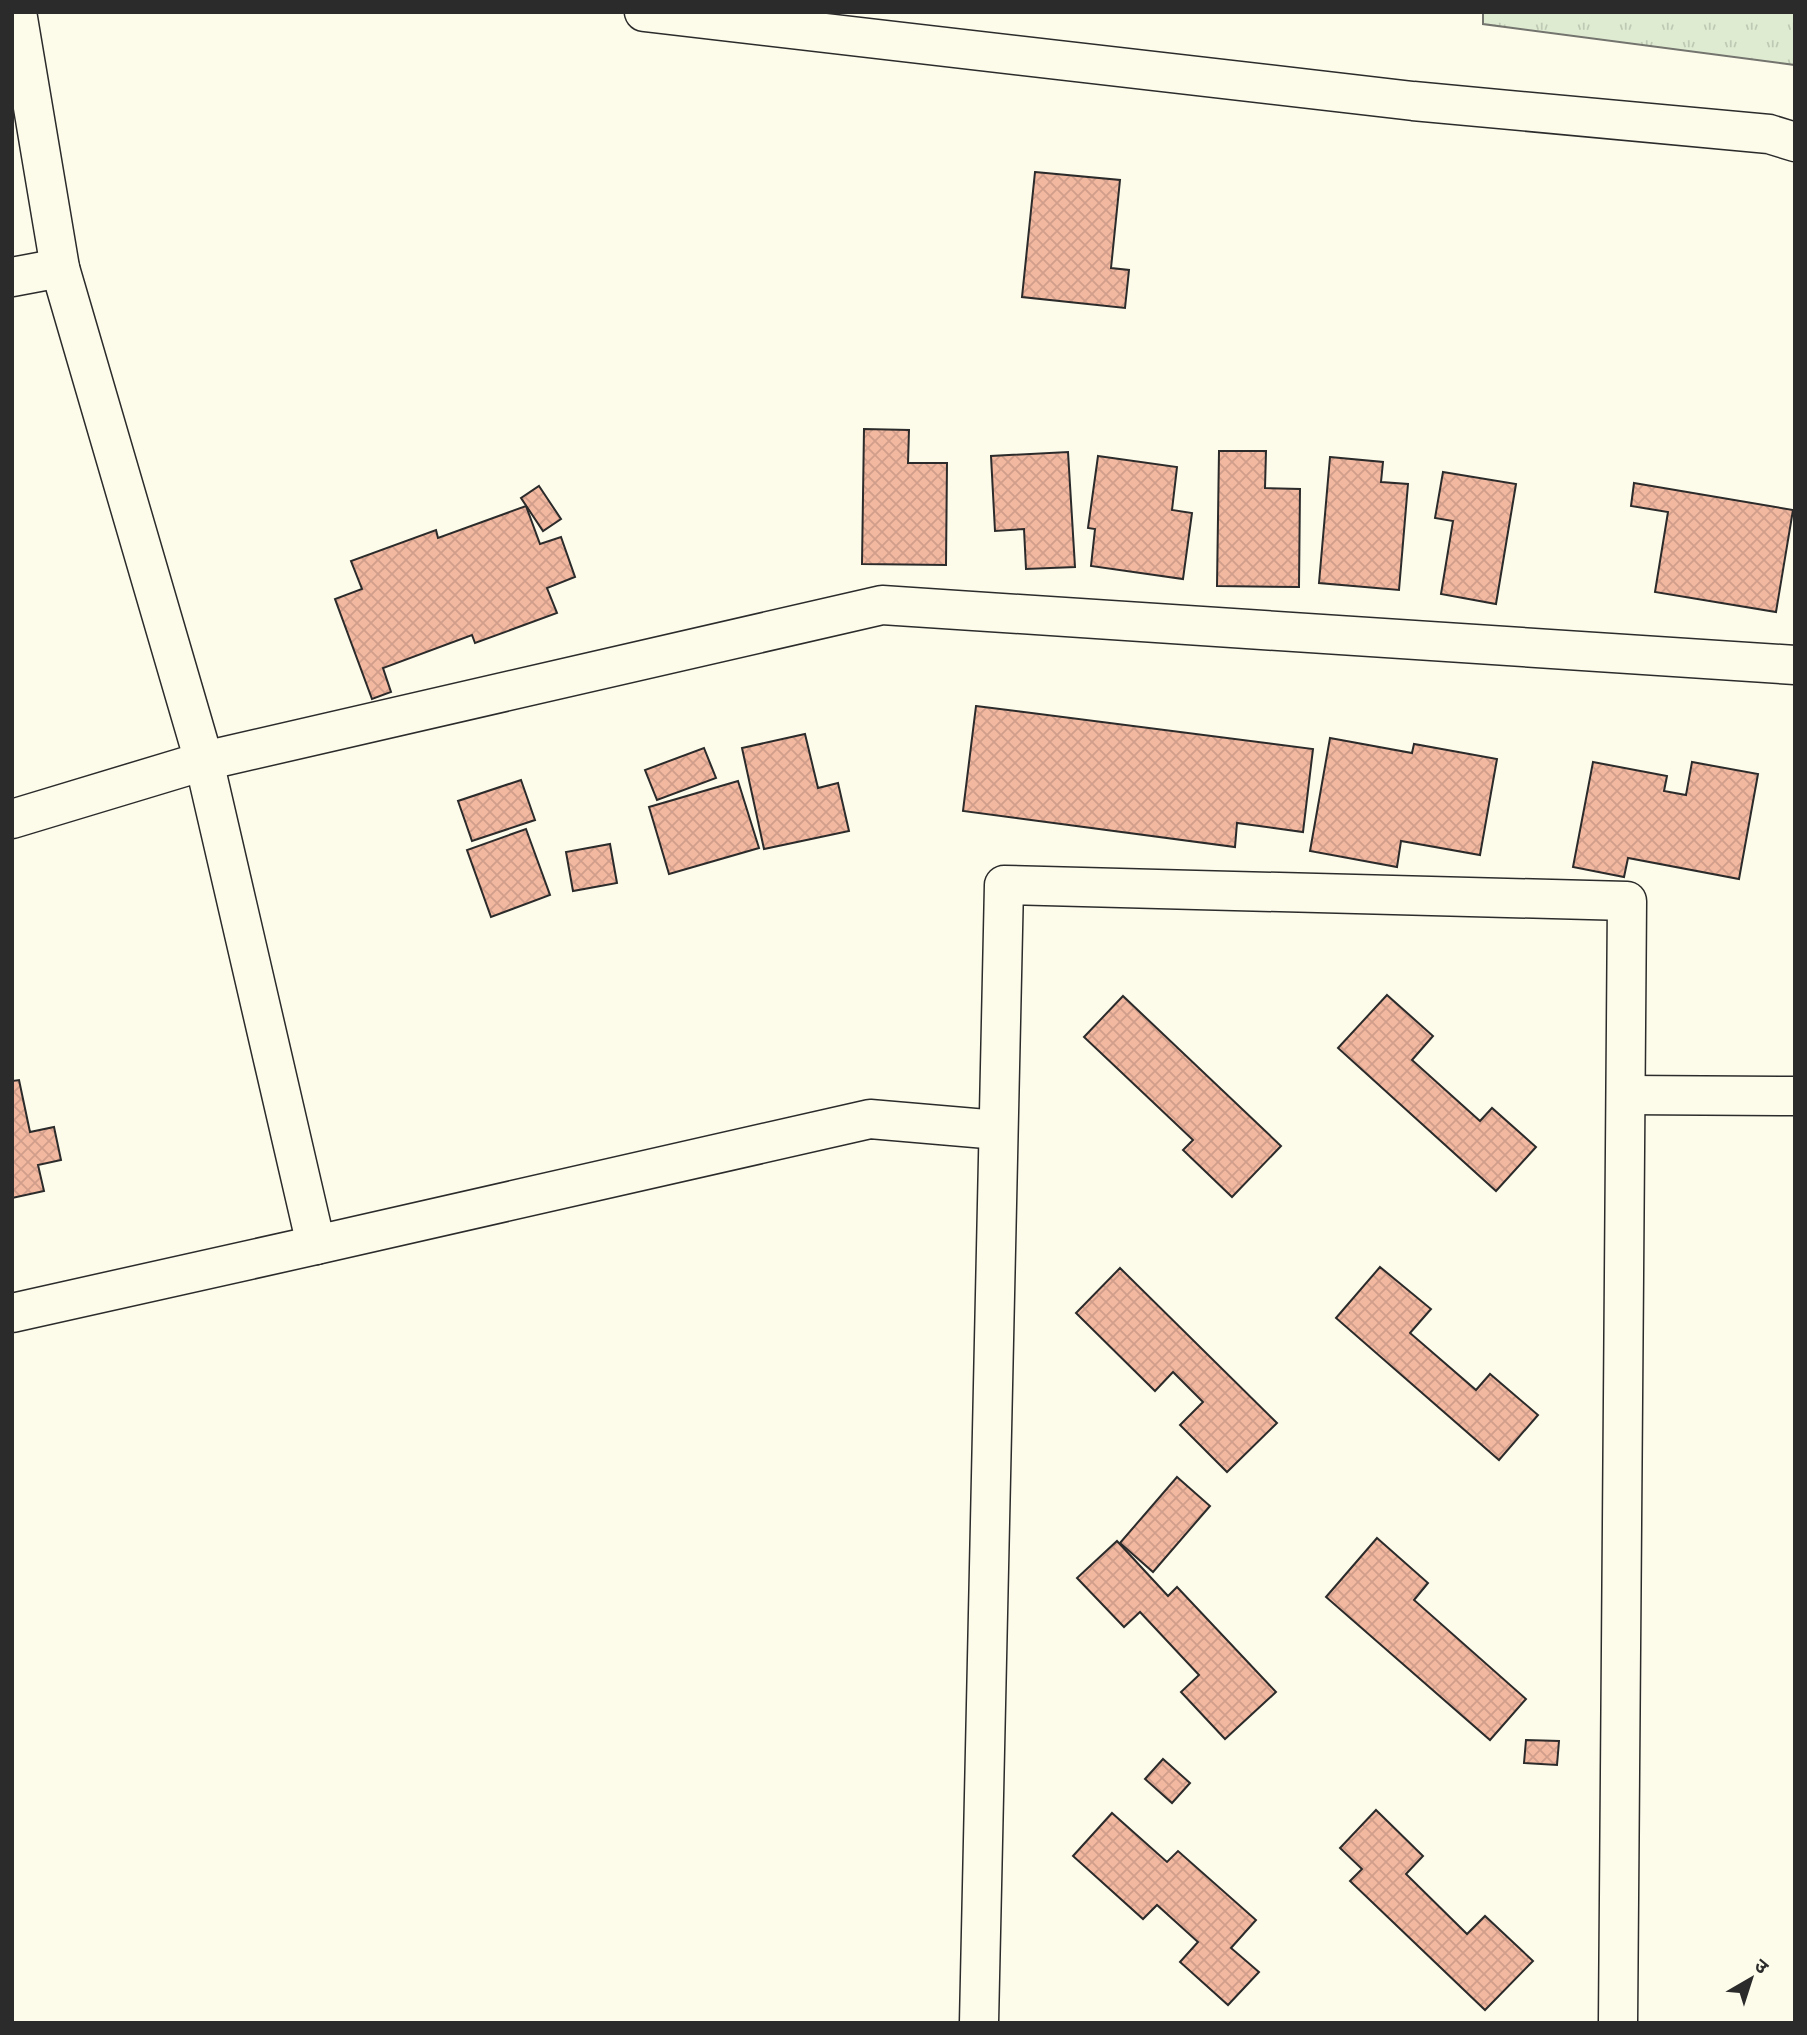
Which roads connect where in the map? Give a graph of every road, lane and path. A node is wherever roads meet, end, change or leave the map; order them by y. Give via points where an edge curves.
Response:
1 (18, 12) edge
2 (644, 12) edge
3 (1795, 142) edge
4 (60, 268) junction
5 (12, 277) edge
6 (1795, 665) edge
7 (204, 761) junction
8 (12, 819) edge
9 (1626, 1095) junction
10 (1795, 1096) edge
11 (998, 1130) junction
12 (316, 1245) junction
13 (12, 1312) edge
14 (979, 2023) edge
15 (1618, 2023) edge

1 - 4 street
2 - 3 street via 1413,101 1769,134
4 - 5 street
4 - 7 street
6 - 7 street via 882,605
7 - 8 street
7 - 12 street
9 - 10 street
9 - 11 street via 1627,901 1004,886
9 - 15 street
11 - 12 street via 870,1119
11 - 14 street
12 - 13 street

